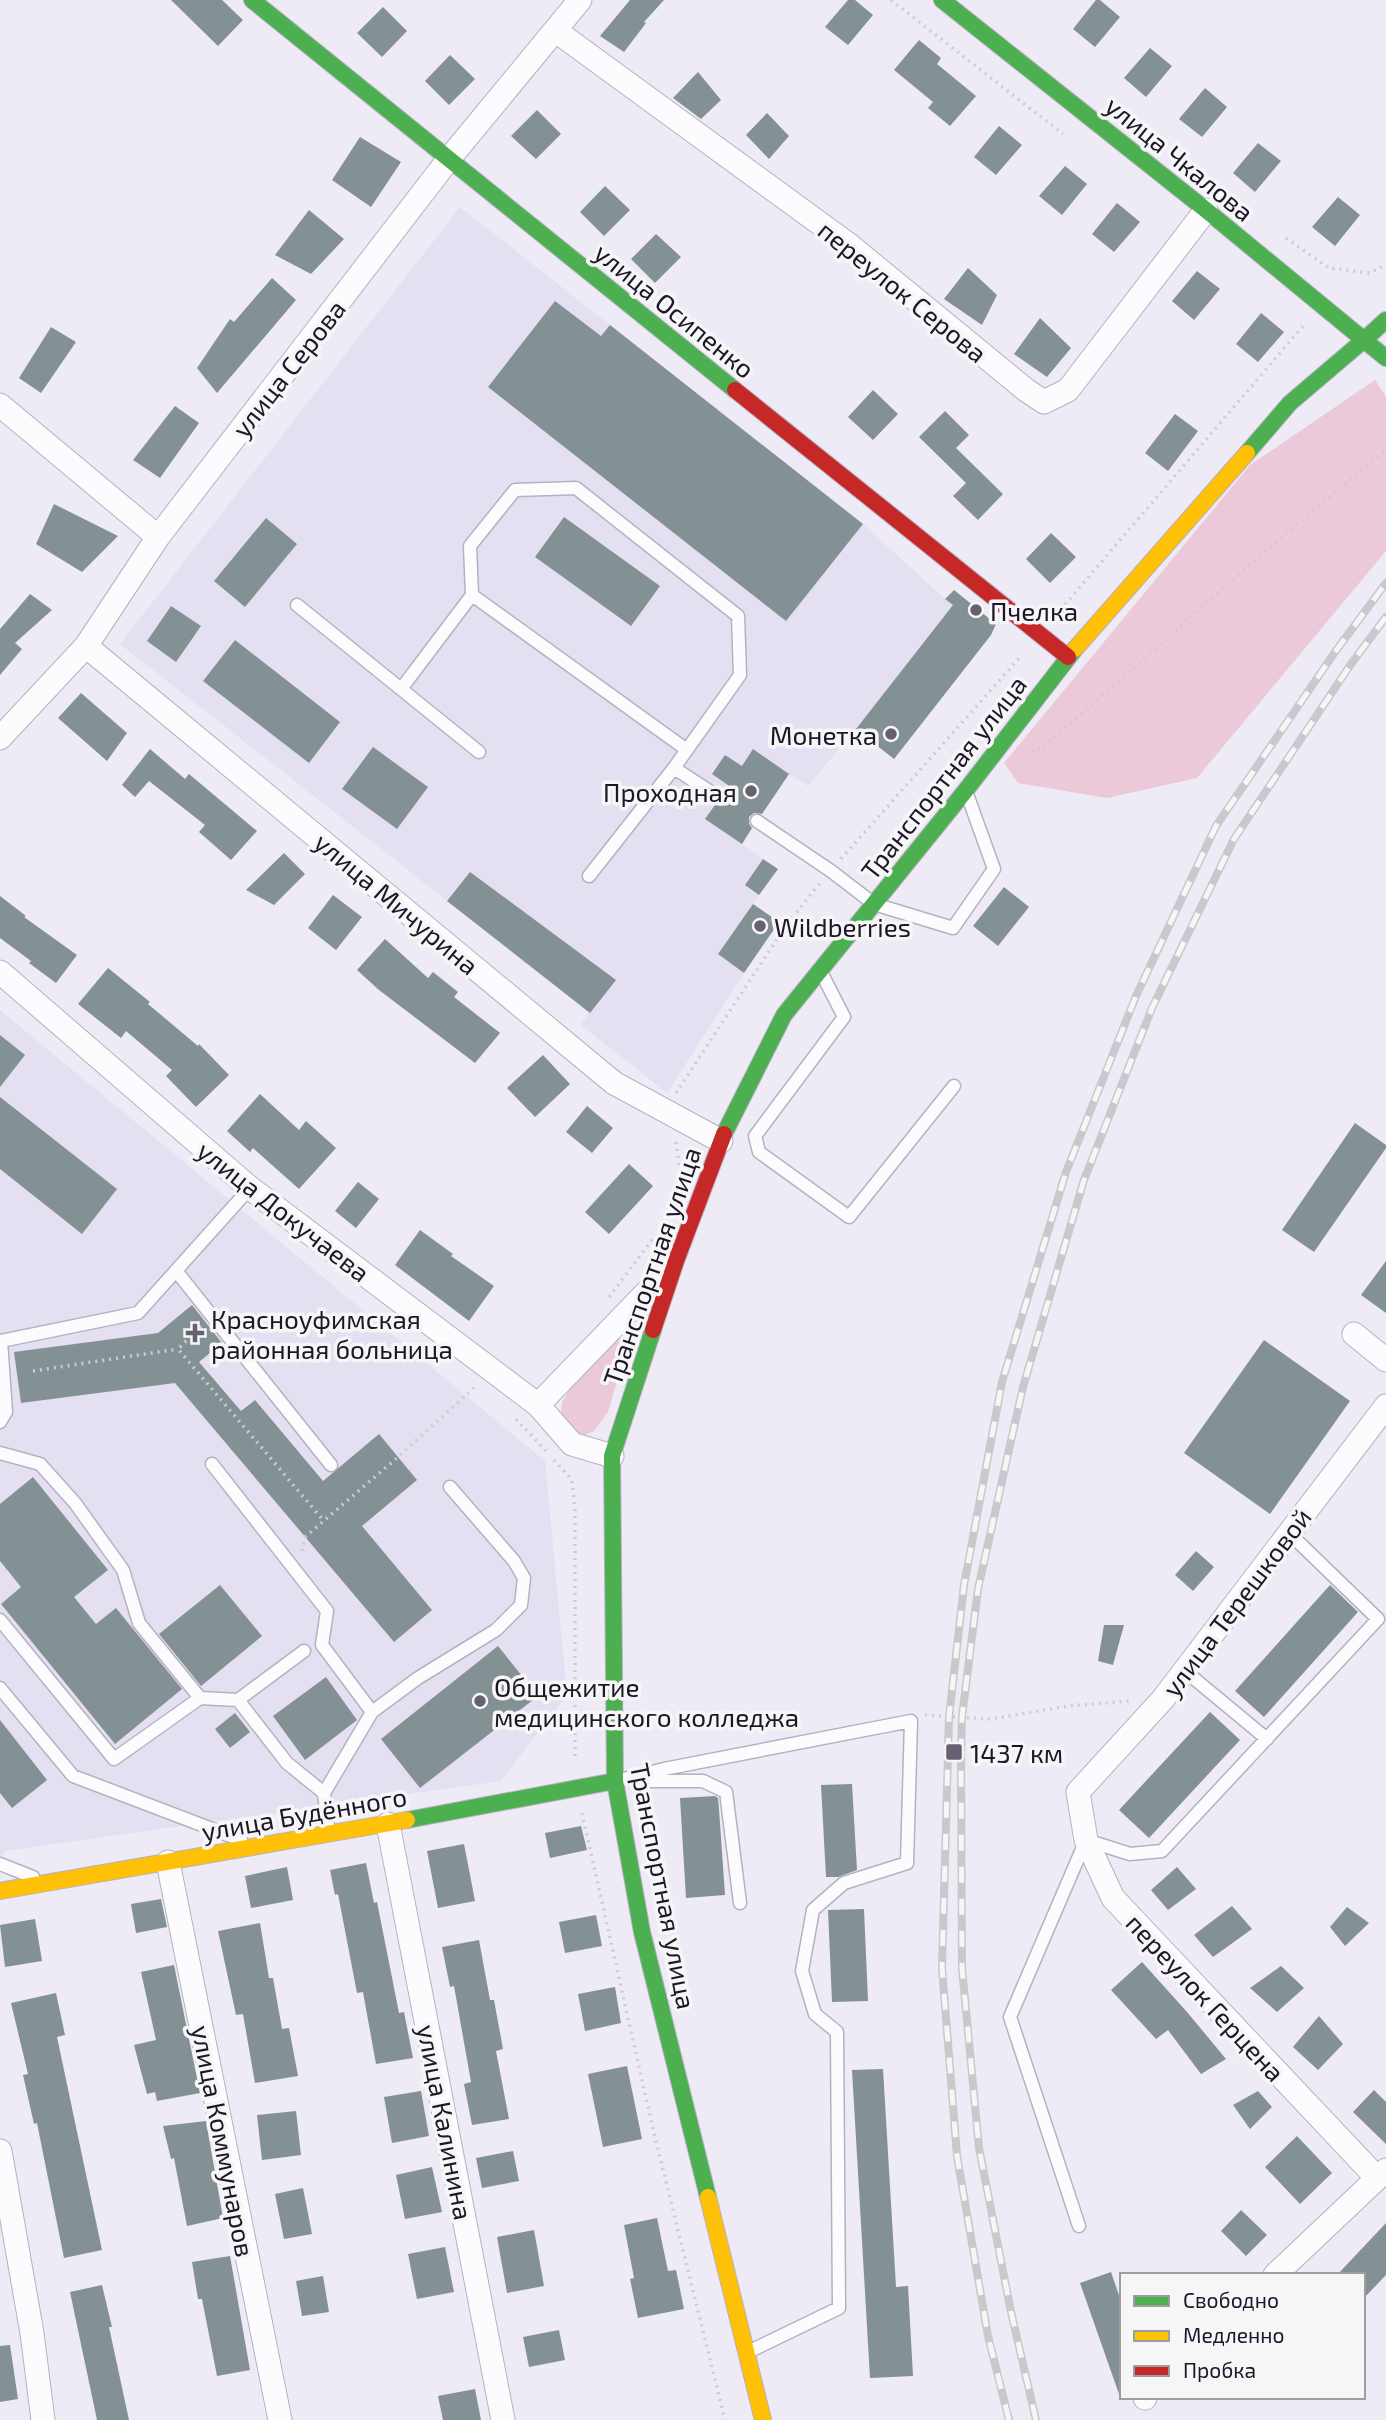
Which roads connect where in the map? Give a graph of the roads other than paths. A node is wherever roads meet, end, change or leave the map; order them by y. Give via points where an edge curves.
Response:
1 (252, 0) edge
2 (580, 0) edge
3 (942, 0) edge
4 (556, 31) junction
5 (448, 160) junction
6 (1206, 210) junction
7 (1386, 320) edge
8 (1364, 340) junction
9 (1386, 358) edge
10 (0, 405) edge
11 (158, 537) junction
12 (472, 595) junction
13 (297, 605) dead end
14 (86, 646) junction
15 (1068, 657) junction
16 (401, 689) junction
17 (0, 738) edge
18 (687, 750) junction
19 (478, 752) dead end
20 (674, 768) junction
21 (966, 790) junction
22 (720, 798) dead end
23 (757, 821) dead end
24 (589, 876) dead end
25 (874, 904) junction
26 (820, 971) junction
27 (0, 972) edge
28 (954, 1086) dead end
29 (721, 1141) junction
30 (250, 1188) junction
31 (676, 1261) junction
32 (177, 1272) junction
33 (1354, 1334) dead end
34 (1, 1341) edge
35 (1386, 1360) edge
36 (538, 1405) junction
37 (1386, 1406) edge
38 (0, 1422) edge
39 (0, 1453) edge
40 (612, 1456) junction
41 (212, 1464) dead end
42 (331, 1465) dead end
43 (450, 1487) dead end
44 (1289, 1533) junction
45 (0, 1620) edge
46 (304, 1651) dead end
47 (1185, 1671) junction
48 (0, 1688) edge
49 (200, 1698) junction
50 (238, 1700) junction
51 (372, 1712) junction
52 (1267, 1739) junction
53 (615, 1781) junction
54 (1078, 1792) joint
55 (324, 1793) junction
56 (388, 1824) junction
57 (329, 1834) junction
58 (1086, 1839) junction
59 (255, 1845) junction
60 (168, 1862) junction
61 (0, 1864) edge
62 (50, 1883) junction
63 (0, 1891) edge
64 (740, 1903) dead end
65 (0, 2151) edge
66 (1382, 2174) edge
67 (1079, 2226) dead end
68 (1277, 2273) edge
69 (747, 2353) junction
70 (43, 2420) edge
71 (280, 2420) edge
72 (503, 2420) edge
73 (763, 2420) edge

1 - 5 main road, улица Осипенко
2 - 4 street, улица Серова
3 - 6 main road, улица Чкалова
4 - 5 street, улица Серова
4 - 6 street, переулок Серова via 848,244 1044,402 1068,390
5 - 11 street, улица Серова
5 - 15 main road, улица Осипенко
6 - 8 main road, улица Чкалова
7 - 8 main road, Транспортная улица
8 - 9 main road, улица Чкалова
8 - 15 main road, Транспортная улица via 1290,403
10 - 11 street
11 - 14 street, улица Серова
12 - 16 lane
12 - 18 lane
12 - 18 lane via 470,546 514,489 576,488 738,616 740,676
13 - 16 lane
14 - 17 street, улица Серова
14 - 29 street, улица Мичурина via 614,1083
15 - 21 main road, Транспортная улица
16 - 19 lane
18 - 20 lane
20 - 22 lane
20 - 24 lane
21 - 25 main road, Транспортная улица
21 - 25 lane via 994,869 953,928
23 - 25 lane
25 - 26 main road, Транспортная улица
26 - 28 lane via 844,1017 755,1136 759,1152 849,1217
26 - 29 main road, Транспортная улица via 784,1016
27 - 30 street, улица Докучаева
29 - 31 main road, Транспортная улица
30 - 32 lane
30 - 36 street, улица Докучаева
31 - 36 street
31 - 40 main road, Транспортная улица
32 - 34 lane via 138,1313
32 - 42 lane
33 - 35 street
34 - 38 lane via 6,1412
36 - 40 street, улица Докучаева via 572,1444
37 - 44 street, улица Терешковой
39 - 49 lane via 40,1464 75,1503 123,1570 139,1623
40 - 53 main road, Транспортная улица
41 - 51 lane via 327,1611 322,1645
43 - 51 lane via 514,1561 524,1578 521,1605 496,1630
44 - 47 street, улица Терешковой
44 - 52 lane via 1378,1619
45 - 49 lane via 114,1759
46 - 50 lane
47 - 52 lane
47 - 54 street, улица Терешковой
48 - 59 lane via 73,1776
49 - 50 lane
50 - 55 lane via 287,1763
51 - 55 lane
52 - 58 lane via 1162,1852 1130,1854
53 - 56 main road, улица Будённого
53 - 64 lane via 703,1781 726,1792
53 - 69 main road, Транспортная улица via 642,1932
53 - 69 lane via 911,1721 907,1863 844,1884 813,1910 802,1971 815,2014 837,2032 839,2308
54 - 58 street, переулок Герцена
55 - 57 lane
56 - 57 main road, улица Будённого
56 - 72 street, улица Калинина
57 - 59 main road, улица Будённого
58 - 66 street, переулок Герцена via 1113,1898
58 - 67 lane via 1010,2017
59 - 60 main road, улица Будённого
60 - 62 main road, улица Будённого
60 - 71 street, улица Коммунаров
61 - 62 lane
62 - 63 main road, улица Будённого
65 - 70 street
66 - 68 street
69 - 73 main road, Транспортная улица

